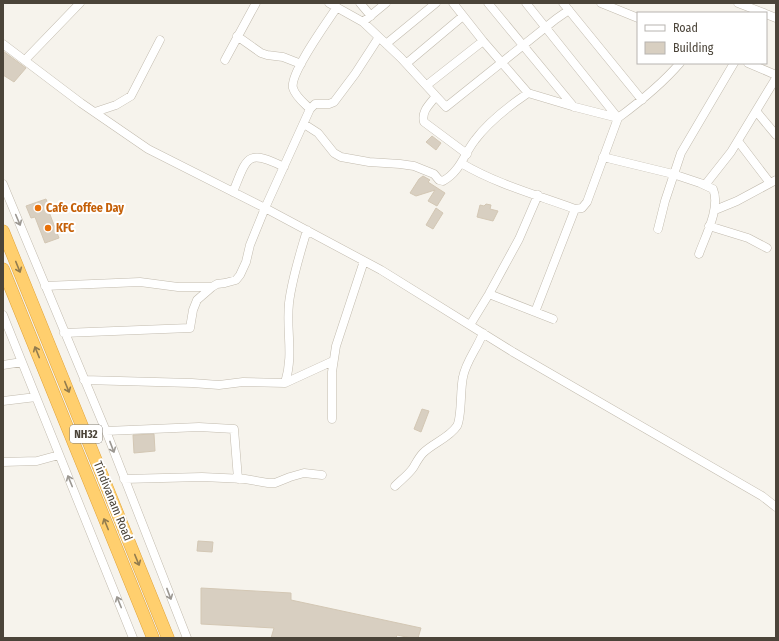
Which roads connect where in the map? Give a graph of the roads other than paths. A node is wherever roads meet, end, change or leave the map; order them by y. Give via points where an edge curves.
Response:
1 (80, 3) edge
2 (256, 3) edge
3 (330, 3) edge
4 (360, 3) edge
5 (386, 3) edge
6 (436, 3) edge
7 (453, 3) edge
8 (488, 3) edge
9 (526, 3) edge
10 (563, 3) edge
11 (601, 3) edge
12 (738, 3) edge
13 (337, 7) junction
14 (569, 10) junction
15 (760, 12) edge
16 (371, 16) junction
17 (463, 16) junction
18 (637, 18) edge
19 (363, 22) junction
20 (545, 28) junction
21 (237, 36) junction
22 (379, 37) junction
23 (160, 40) dead end
24 (483, 41) junction
25 (3, 44) edge
26 (386, 44) junction
27 (523, 46) junction
28 (25, 60) junction
29 (225, 60) dead end
30 (502, 62) junction
31 (406, 63) junction
32 (301, 64) junction
33 (679, 64) edge
34 (733, 64) edge
35 (750, 64) edge
36 (776, 75) edge
37 (776, 78) edge
38 (427, 85) junction
39 (528, 93) junction
40 (436, 96) junction
41 (642, 100) junction
42 (574, 107) junction
43 (310, 109) junction
44 (756, 111) junction
45 (95, 112) junction
46 (618, 118) junction
47 (304, 124) junction
48 (776, 135) edge
49 (738, 141) junction
50 (467, 154) junction
51 (604, 157) junction
52 (461, 163) junction
53 (284, 167) junction
54 (673, 174) junction
55 (773, 181) edge
56 (3, 184) edge
57 (705, 185) junction
58 (233, 192) junction
59 (538, 195) junction
60 (265, 208) junction
61 (575, 209) junction
62 (715, 210) junction
63 (709, 226) junction
64 (307, 230) junction
65 (658, 230) dead end
66 (3, 231) edge
67 (768, 248) dead end
68 (699, 254) dead end
69 (364, 261) junction
70 (3, 269) edge
71 (45, 286) junction
72 (212, 287) junction
73 (489, 294) junction
74 (534, 312) junction
75 (3, 315) edge
76 (552, 319) dead end
77 (470, 325) junction
78 (64, 333) junction
79 (482, 333) junction
80 (333, 361) junction
81 (22, 362) junction
82 (3, 366) edge
83 (84, 380) junction
84 (284, 383) junction
85 (36, 397) junction
86 (3, 401) edge
87 (332, 419) dead end
88 (106, 431) junction
89 (59, 455) junction
90 (3, 462) edge
91 (322, 475) dead end
92 (124, 479) junction
93 (238, 479) junction
94 (395, 486) dead end
95 (776, 507) edge
96 (133, 638) edge
97 (153, 638) edge
98 (168, 638) edge
99 (188, 638) edge

1 - 28 street
2 - 21 street
3 - 13 street
4 - 16 street
5 - 16 street
6 - 26 street
7 - 17 street
8 - 27 street
9 - 20 street
10 - 14 street
11 - 18 street
12 - 15 street
13 - 19 street
13 - 32 street
14 - 20 street
14 - 41 street
16 - 19 street
17 - 24 street
17 - 31 street
19 - 22 street
20 - 27 street
20 - 46 street
21 - 29 street
21 - 32 street via 261,53
22 - 26 street
22 - 43 street via 334,102 315,104
23 - 45 street via 131,96 123,102
24 - 30 street
24 - 38 street
25 - 28 street
26 - 31 street
27 - 30 street
27 - 42 street
28 - 45 street
30 - 39 street
30 - 40 street via 446,107
31 - 38 street
32 - 43 street via 292,86 297,96
33 - 41 street
34 - 54 street via 681,153
35 - 36 street
37 - 44 street
38 - 40 street
39 - 42 street
39 - 50 street via 485,128
40 - 50 street via 424,112 424,122
41 - 46 street
42 - 46 street
43 - 47 street
44 - 48 street
44 - 49 street
45 - 58 street via 148,149
46 - 51 street
47 - 52 street via 318,133 334,154 341,157 414,166 434,174 443,181
47 - 53 street
49 - 55 street
49 - 57 street
50 - 52 street
51 - 54 street
51 - 61 street via 587,202 582,208
52 - 59 street via 482,175
53 - 58 street via 260,157 249,159
53 - 60 street
54 - 57 street
54 - 65 street
55 - 62 street
56 -> 71 street
57 - 62 street via 713,189
58 - 60 street
59 - 61 street
59 - 73 street via 519,239
60 - 64 street
60 - 72 street via 240,275 236,280
61 - 74 street
62 - 63 street
63 - 67 street via 748,238
63 - 68 street
64 - 69 street
64 - 84 street via 293,279 289,304 290,359
66 -> 98 highway, Tindivanam Road / NH32
69 - 77 street
69 - 80 street
97 -> 70 highway, NH32
71 - 72 street via 140,282 178,287
71 - 78 street
72 - 78 street via 197,300 190,328
73 - 74 street
73 - 77 street
74 - 76 street
75 - 81 street
77 - 79 street
78 - 83 street
79 - 94 street via 479,344 466,364 457,426 422,455
79 - 95 street via 762,496
80 - 84 street
80 - 87 street
81 - 82 street
81 - 85 street
83 - 84 street via 218,385 243,382
83 - 88 street
85 - 86 street
85 - 89 street
88 -> 92 street
88 - 93 street via 199,427 234,429
89 - 90 street via 37,461
96 -> 89 street
91 - 93 street via 304,473 275,483
92 - 93 street
92 -> 99 street

